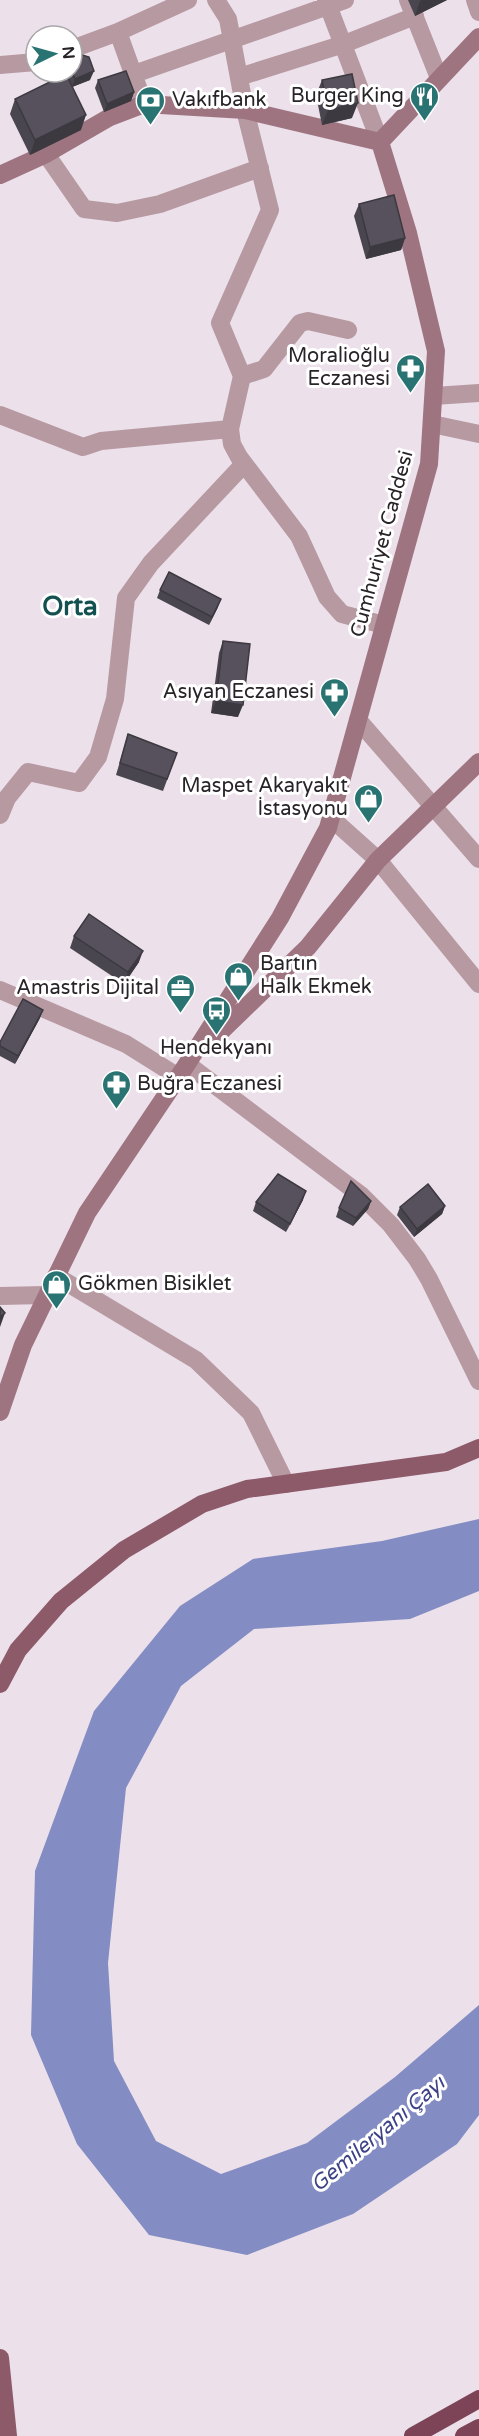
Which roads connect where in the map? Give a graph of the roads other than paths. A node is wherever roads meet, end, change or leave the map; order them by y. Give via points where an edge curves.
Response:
1 (188, 0) edge
2 (216, 0) edge
3 (475, 0) edge
4 (333, 2) edge
5 (411, 8) edge
6 (479, 12) edge
7 (118, 32) junction
8 (232, 38) junction
9 (479, 38) edge
10 (344, 44) junction
11 (84, 45) edge
12 (24, 63) edge
13 (0, 65) edge
14 (134, 74) junction
15 (239, 77) junction
16 (439, 78) junction
17 (144, 104) junction
18 (245, 110) junction
19 (380, 142) junction
20 (46, 154) junction
21 (260, 168) junction
22 (0, 175) edge
23 (348, 330) dead end
24 (242, 376) junction
25 (479, 393) edge
26 (434, 396) junction
27 (0, 415) edge
28 (432, 424) junction
29 (230, 429) junction
30 (479, 434) edge
31 (244, 464) junction
32 (384, 625) junction
33 (358, 720) junction
34 (479, 762) edge
35 (432, 806) junction
36 (0, 815) edge
37 (331, 818) junction
38 (479, 859) edge
39 (378, 860) junction
40 (479, 984) edge
41 (0, 990) edge
42 (182, 1070) junction
43 (56, 1276) junction
44 (0, 1296) edge
45 (45, 1296) junction
46 (479, 1381) edge
47 (0, 1412) edge
48 (479, 1448) edge
49 (286, 1484) junction
50 (0, 1684) edge
51 (0, 2358) edge
52 (1, 2378) edge
53 (479, 2399) edge
54 (479, 2428) edge
55 (7, 2431) edge
56 (412, 2436) edge
57 (464, 2436) edge

1 - 7 street
2 - 8 street via 228,19
3 - 6 street
4 - 8 street
4 - 10 street
5 - 10 street
5 - 16 street
7 - 11 street
7 - 14 street
8 - 14 street
8 - 15 street
9 - 16 main road
10 - 15 street
10 - 19 street
12 - 13 street
14 - 17 street
15 - 18 street
16 - 19 main road
17 - 18 main road
17 - 20 main road via 110,117
18 - 19 main road
18 - 21 street
19 - 26 main road, Cumhuriyet Caddesi via 408,232 436,351
20 - 21 street via 84,209 117,213 160,204
20 - 22 main road
21 - 24 street via 270,210 220,323
23 - 24 street via 308,321 300,323 264,369
24 - 29 street
25 - 26 street
26 - 28 main road, Cumhuriyet Caddesi
27 - 29 street via 83,447 100,441
28 - 30 street
28 - 32 main road, Cumhuriyet Caddesi via 429,464
29 - 31 street via 232,444
31 - 32 street via 299,536 327,597 342,615
31 - 36 street via 151,563 126,598 116,699 98,757 79,783 28,772 7,798
32 - 33 main road, Cumhuriyet Caddesi
33 - 35 street
33 - 37 main road, Cumhuriyet Caddesi
34 - 35 main road
35 - 38 street
35 - 39 main road
37 - 39 street
37 - 42 main road, Cumhuriyet Caddesi via 280,918
39 - 40 street
39 - 42 main road via 308,947
41 - 42 street
42 - 43 main road via 87,1213
42 - 46 street via 362,1196 391,1224 429,1279
43 - 45 main road
43 - 49 street via 196,1360 251,1413
44 - 45 street
45 - 47 main road
48 - 49 main road via 447,1461
49 - 50 main road via 247,1489 202,1504 124,1550 61,1601 18,1650
51 - 52 main road
52 - 55 main road
53 - 56 highway
54 - 57 highway

